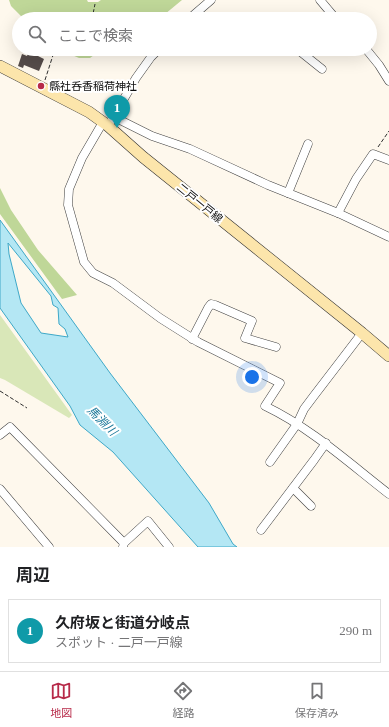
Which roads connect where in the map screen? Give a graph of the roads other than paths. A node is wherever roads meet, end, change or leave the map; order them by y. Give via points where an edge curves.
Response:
1 (211, 0) edge
2 (320, 0) edge
3 (197, 12) edge
4 (329, 12) edge
5 (152, 56) edge
6 (310, 56) edge
7 (372, 56) edge
8 (0, 66) edge
9 (322, 69) dead end
10 (389, 81) edge
11 (108, 121) junction
12 (308, 144) dead end
13 (389, 160) edge
14 (288, 193) junction
15 (338, 214) junction
16 (389, 237) edge
17 (362, 333) junction
18 (192, 339) junction
19 (276, 347) dead end
20 (389, 356) edge
21 (298, 424) junction
22 (0, 435) edge
23 (326, 443) junction
24 (270, 462) dead end
25 (292, 488) junction
26 (0, 489) edge
27 (389, 494) edge
28 (311, 506) dead end
29 (261, 530) dead end
30 (123, 545) edge
31 (49, 547) edge
32 (169, 547) edge

1 - 3 street
2 - 4 street
5 - 11 street
6 - 9 street
7 - 10 street
8 - 11 main road, 二戸一戸線
11 - 14 street via 190,149
11 - 17 main road, 二戸一戸線 via 143,157
11 - 18 street via 82,158 69,189 68,205 84,262 93,273 113,283
12 - 14 street
13 - 15 street via 373,154 356,178
14 - 15 street
15 - 16 street
17 - 20 main road, 二戸一戸線
17 - 21 street via 304,409
18 - 19 street via 212,304 252,321 245,338
18 - 21 street via 280,383 265,406
21 - 23 street
21 - 24 street
22 - 30 street via 10,427
23 - 25 street
23 - 27 street
25 - 28 street
25 - 29 street
26 - 31 street
30 - 32 street via 148,522

